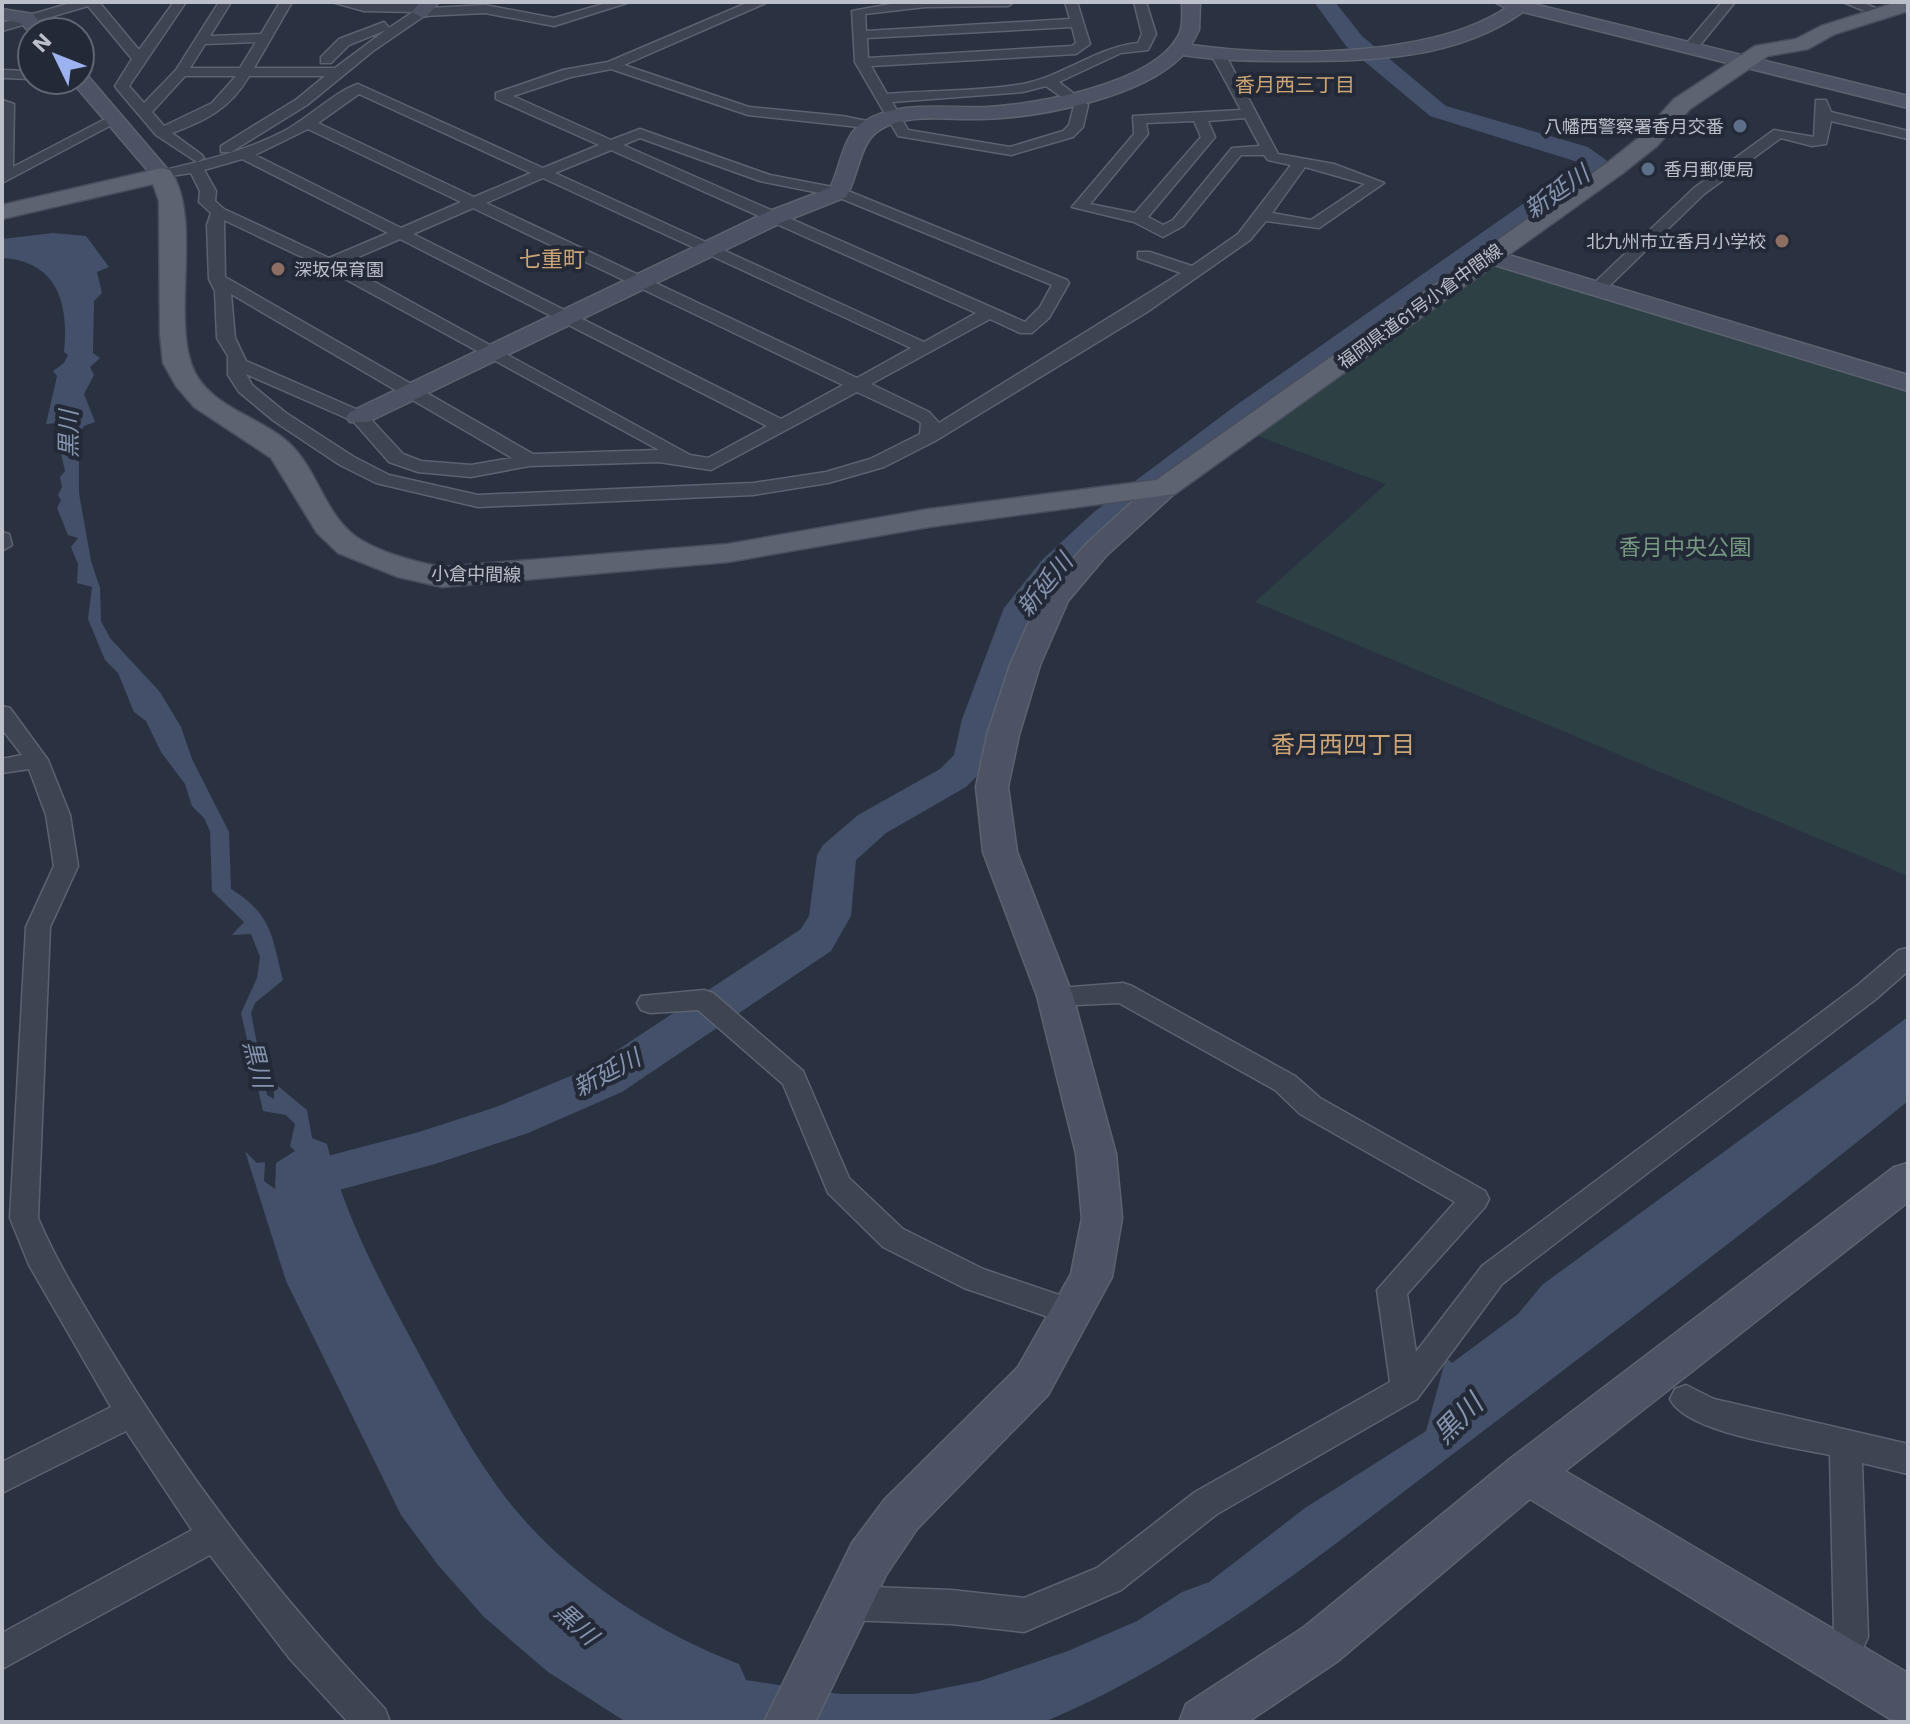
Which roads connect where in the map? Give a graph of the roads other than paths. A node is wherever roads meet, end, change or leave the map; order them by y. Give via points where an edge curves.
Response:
1 (90, 2) edge
2 (180, 2) edge
3 (225, 2) edge
4 (286, 2) edge
5 (338, 2) edge
6 (624, 2) edge
7 (762, 2) edge
8 (1008, 2) edge
9 (1071, 2) edge
10 (1140, 2) edge
11 (1191, 2) edge
12 (1729, 2) edge
13 (1849, 2) edge
14 (1520, 3) edge
15 (1908, 5) edge
16 (425, 7) edge
17 (1884, 14) junction
18 (55, 16) edge
19 (180, 23) dead end
20 (195, 23) dead end
21 (210, 23) junction
22 (1076, 23) junction
23 (164, 24) junction
24 (396, 28) junction
25 (859, 35) junction
26 (265, 38) junction
27 (200, 40) junction
28 (1694, 44) junction
29 (1179, 49) junction
30 (1219, 56) junction
31 (1750, 58) junction
32 (139, 59) junction
33 (326, 60) dead end
34 (862, 62) junction
35 (612, 65) junction
36 (246, 71) junction
37 (181, 72) junction
38 (338, 72) junction
39 (1051, 83) junction
40 (94, 96) edge
41 (1908, 96) edge
42 (883, 98) junction
43 (1077, 99) junction
44 (1908, 102) edge
45 (2, 104) edge
46 (145, 111) junction
47 (1247, 114) junction
48 (1199, 117) junction
49 (896, 118) junction
50 (114, 120) junction
51 (308, 124) junction
52 (872, 126) junction
53 (161, 132) junction
54 (1908, 135) edge
55 (609, 145) junction
56 (1269, 150) junction
57 (247, 156) junction
58 (196, 163) junction
59 (1300, 163) junction
60 (543, 174) junction
61 (162, 175) junction
62 (7, 176) edge
63 (838, 192) junction
64 (474, 203) junction
65 (2, 212) edge
66 (219, 212) junction
67 (1262, 216) junction
68 (775, 217) junction
69 (1139, 218) junction
70 (404, 232) junction
71 (707, 249) junction
72 (1144, 255) dead end
73 (1489, 256) junction
74 (329, 264) junction
75 (1195, 272) junction
76 (217, 279) junction
77 (639, 281) junction
78 (1597, 289) junction
79 (989, 313) junction
80 (568, 316) junction
81 (926, 349) junction
82 (490, 353) junction
83 (236, 363) junction
84 (1908, 383) edge
85 (859, 387) junction
86 (412, 392) junction
87 (359, 417) junction
88 (783, 427) junction
89 (929, 437) junction
90 (529, 460) junction
91 (689, 460) junction
92 (1164, 488) junction
93 (2, 538) edge
94 (2, 545) edge
95 (2, 713) edge
96 (37, 760) junction
97 (2, 766) edge
98 (1908, 957) edge
99 (1055, 996) junction
100 (650, 1003) dead end
101 (1908, 1179) edge
102 (1072, 1312) junction
103 (1406, 1389) junction
104 (1686, 1399) dead end
105 (131, 1413) junction
106 (1846, 1445) junction
107 (1908, 1459) edge
108 (1527, 1473) junction
109 (2, 1478) edge
110 (215, 1535) junction
111 (837, 1620) junction
112 (2, 1652) edge
113 (1840, 1660) junction
114 (1908, 1701) edge
115 (372, 1722) edge
116 (789, 1722) edge
117 (1204, 1722) edge

1 - 18 street
1 - 32 street
2 - 23 street
3 - 21 street
4 - 26 street
5 - 16 street
6 - 16 street via 554,22 485,9
7 - 35 street
8 - 25 street via 858,11
9 - 22 street
10 - 39 street via 1149,34 1143,47 1118,49
11 - 29 street via 1188,37
12 - 28 street
13 - 17 street
14 - 28 street
14 - 30 street via 1476,31 1389,54
15 - 17 main road
16 - 24 street
17 - 31 main road
19 - 23 street
20 - 21 street
21 - 27 street
22 - 25 street
22 - 34 street via 1083,44 1076,50
23 - 32 street
24 - 33 street via 375,27 344,42
24 - 38 street
25 - 34 street
26 - 27 street
26 - 36 street
27 - 37 street
28 - 31 street
29 - 30 street
29 - 43 street via 1125,82
30 - 47 street
31 - 41 street
31 - 44 street
31 - 73 main road, 福岡県道61号小倉中間線 via 1682,104 1637,151
32 - 46 street via 122,86
34 - 42 street
35 - 52 street via 747,110
35 - 55 street via 568,73 501,96
36 - 37 street
36 - 38 street
36 - 53 street via 222,105
37 - 46 street
38 - 58 street via 302,102
39 - 42 street via 991,93
39 - 43 street
40 - 50 street
42 - 49 street
43 - 49 street via 992,113
43 - 49 street via 1081,105 1076,127 1068,134 1011,151 903,133
45 - 62 street via 7,104
46 - 53 street
47 - 48 street
47 - 56 street
48 - 69 street via 1208,137
48 - 69 street via 1138,119 1141,134 1080,207
49 - 52 street
50 - 61 street
50 - 62 street
51 - 57 street
51 - 60 street via 358,88
51 - 64 street
52 - 63 street via 863,134
53 - 58 street
54 - 78 street via 1823,109 1821,141 1779,133 1699,191
55 - 60 street
55 - 63 street via 640,133 723,164
55 - 68 street
56 - 59 street via 1273,157
56 - 69 street via 1237,151 1178,223 1163,232
57 - 58 street
57 - 70 street
58 - 61 street
58 - 66 street via 207,202
59 - 67 street
59 - 67 street via 1377,183 1314,225
60 - 64 street
60 - 71 street
61 - 65 main road
61 - 92 main road, 小倉中間線 via 171,201 175,348 186,380 204,401 282,452 328,526 349,546 379,561 442,577 538,574 728,553 943,515
63 - 68 street
63 - 79 street via 1061,283 1049,307 1026,329
64 - 70 street
64 - 77 street
66 - 74 street
66 - 76 street
67 - 75 street via 1244,237
68 - 71 street
68 - 79 street
70 - 74 street
70 - 80 street
71 - 77 street
71 - 81 street
72 - 75 street
73 - 78 street
73 - 92 main road, 福岡県道61号小倉中間線
74 - 82 street
75 - 89 street
76 - 83 street via 223,291 226,338
76 - 86 street
77 - 80 street
77 - 85 street
78 - 84 street
79 - 81 street
80 - 82 street
80 - 88 street
81 - 85 street
82 - 86 street
82 - 91 street
83 - 87 street
83 - 89 street via 245,388 347,461 383,479 478,501 796,483 877,463
85 - 88 street
85 - 89 street via 923,416 930,422
86 - 87 street
86 - 90 street
87 - 90 street via 396,458 418,466 471,471
88 - 91 street via 711,464
90 - 91 street
92 - 99 street via 1096,550 1054,599 1040,624 1003,735 992,787 1000,852
93 - 94 street
95 - 96 street
96 - 97 street
96 - 105 street via 58,815 66,866 38,927 24,1218 39,1256
98 - 103 street via 1492,1275
99 - 102 street via 1096,1154 1102,1218 1091,1277
99 - 103 street via 1123,993 1285,1083 1310,1106 1475,1199 1392,1290
100 - 102 street via 704,1000 794,1078 838,1185 893,1238 974,1279
101 - 108 street
102 - 111 street via 1033,1381 901,1514 869,1559
103 - 111 street via 1206,1503 1109,1579 1024,1615 951,1607
104 - 106 street via 1707,1412
105 - 109 street
105 - 110 street
106 - 107 street
106 - 113 street via 1851,1637
108 - 113 street
108 - 117 street via 1321,1644
110 - 112 street
110 - 115 street via 302,1647
111 - 116 street
113 - 114 street

